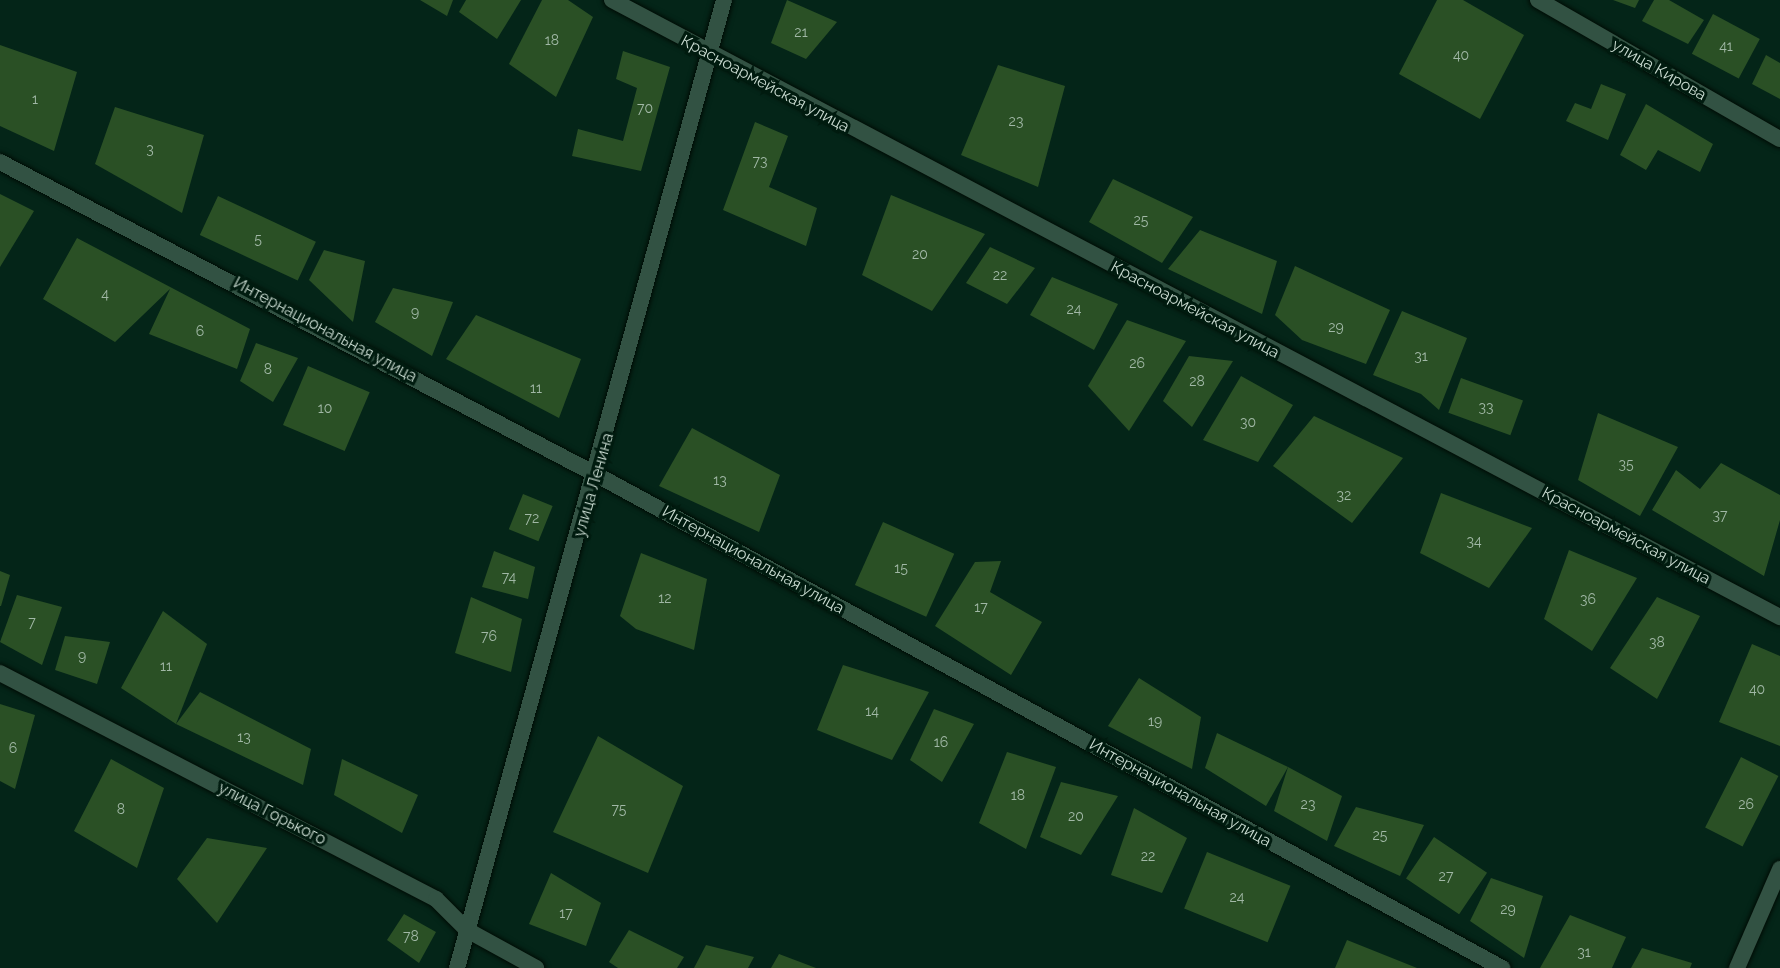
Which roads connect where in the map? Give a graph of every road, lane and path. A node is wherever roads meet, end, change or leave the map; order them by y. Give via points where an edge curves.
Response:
1 (612, 0) edge
2 (724, 0) edge
3 (1538, 0) edge
4 (710, 55) junction
5 (1780, 139) edge
6 (0, 162) edge
7 (597, 475) junction
8 (1780, 617) edge
9 (0, 673) edge
10 (1780, 869) edge
11 (467, 930) junction
12 (457, 968) edge
13 (536, 968) edge
14 (1502, 968) edge
15 (1737, 968) edge

1 - 4 street, Красноармейская улица
2 - 4 street, улица Ленина
3 - 5 street, улица Кирова
4 - 7 street, улица Ленина
4 - 8 street, Красноармейская улица
6 - 7 street, Интернациональная улица
7 - 11 street, улица Ленина
7 - 14 street, Интернациональная улица
9 - 11 street, улица Горького via 436,899
10 - 15 street
11 - 12 street, улица Ленина
11 - 13 street, улица Горького

